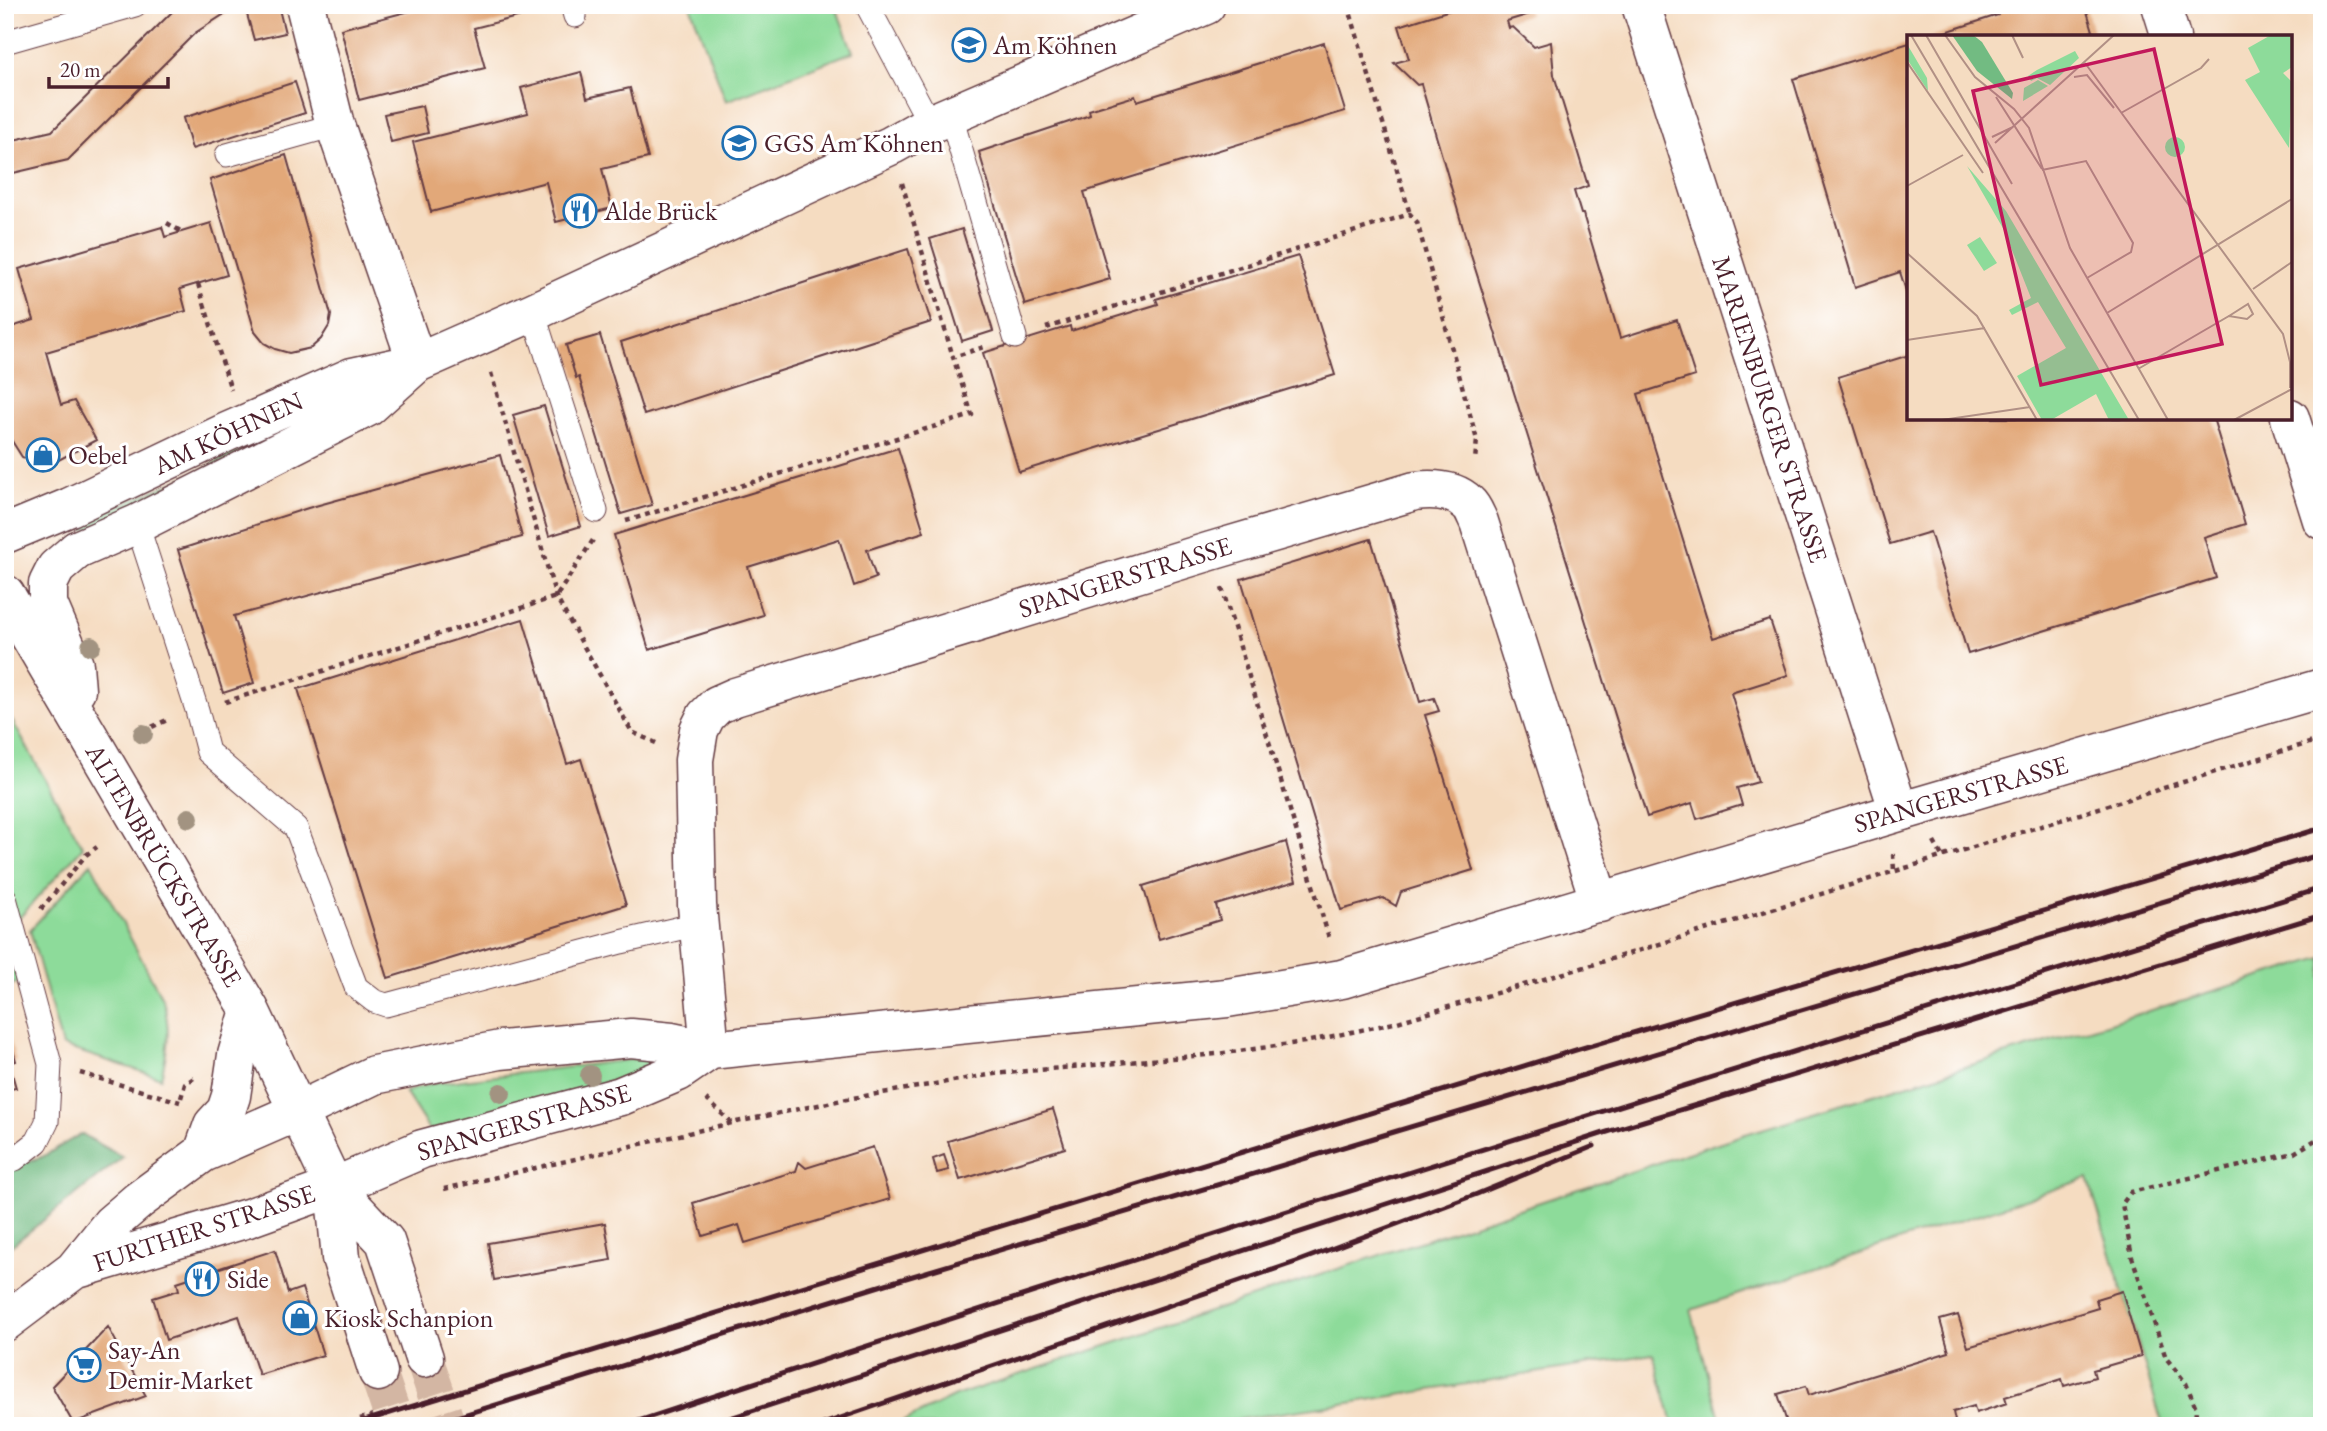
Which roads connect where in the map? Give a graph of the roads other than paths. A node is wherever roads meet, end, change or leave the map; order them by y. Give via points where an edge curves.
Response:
1 (135, 5) edge
2 (305, 5) edge
3 (867, 5) edge
4 (1206, 5) edge
5 (1641, 5) edge
6 (2161, 5) edge
7 (2170, 35) edge
8 (5, 42) edge
9 (941, 120) junction
10 (335, 125) junction
11 (227, 155) dead end
12 (533, 312) junction
13 (1015, 337) road end
14 (417, 363) junction
15 (2291, 420) edge
16 (2322, 520) edge
17 (603, 522) road end
18 (137, 524) junction
19 (5, 534) edge
20 (77, 550) joint
21 (5, 594) edge
22 (2322, 688) edge
23 (78, 720) junction
24 (1899, 812) junction
25 (5, 898) edge
26 (1600, 903) junction
27 (698, 924) junction
28 (250, 1010) junction
29 (710, 1050) junction
30 (299, 1111) junction
31 (203, 1153) junction
32 (5, 1163) edge
33 (334, 1187) junction
34 (74, 1270) junction
35 (5, 1322) edge
36 (424, 1358) tunnel mouth
37 (378, 1372) tunnel mouth

1 - 8 lane
2 - 10 street
3 - 9 lane
4 - 9 street, AM KÖHNEN
5 - 24 street, MARIENBURGER STRASSE
6 - 7 street
9 - 12 street, AM KÖHNEN
9 - 13 lane
10 - 11 lane
10 - 14 street
12 - 14 street, AM KÖHNEN
12 - 17 lane
14 - 18 street, AM KÖHNEN via 369,407
14 - 19 street, AM KÖHNEN via 352,377
15 - 16 street
18 - 20 street, AM KÖHNEN
18 - 27 lane via 208,752 296,828 356,987 374,1001 386,1005
20 - 23 street, ALTENBRÜCKSTRASSE via 56,568 48,584 48,604 74,664
21 - 23 street, ALTENBRÜCKSTRASSE
22 - 24 street, SPANGERSTRASSE
23 - 28 street, ALTENBRÜCKSTRASSE
24 - 26 street, SPANGERSTRASSE
25 - 32 lane via 50,1064 47,1122 37,1142
26 - 27 street, SPANGERSTRASSE via 1479,522 1469,503 1433,489 1211,551 717,705 699,730 694,760
26 - 29 street, SPANGERSTRASSE via 1342,979 1227,998
27 - 29 street, SPANGERSTRASSE
28 - 30 street, ALTENBRÜCKSTRASSE
28 - 31 street, ALTENBRÜCKSTRASSE via 231,1096
29 - 30 street, SPANGERSTRASSE via 631,1038 500,1050 374,1075
29 - 33 street, SPANGERSTRASSE via 678,1072 621,1096 422,1149
30 - 31 street, FURTHER STRASSE
30 - 33 street, ALTENBRÜCKSTRASSE
31 - 34 street, FURTHER STRASSE via 111,1224
33 - 34 street, FURTHER STRASSE
33 - 36 street via 385,1241
33 - 37 street via 341,1258
34 - 35 street, FURTHER STRASSE

